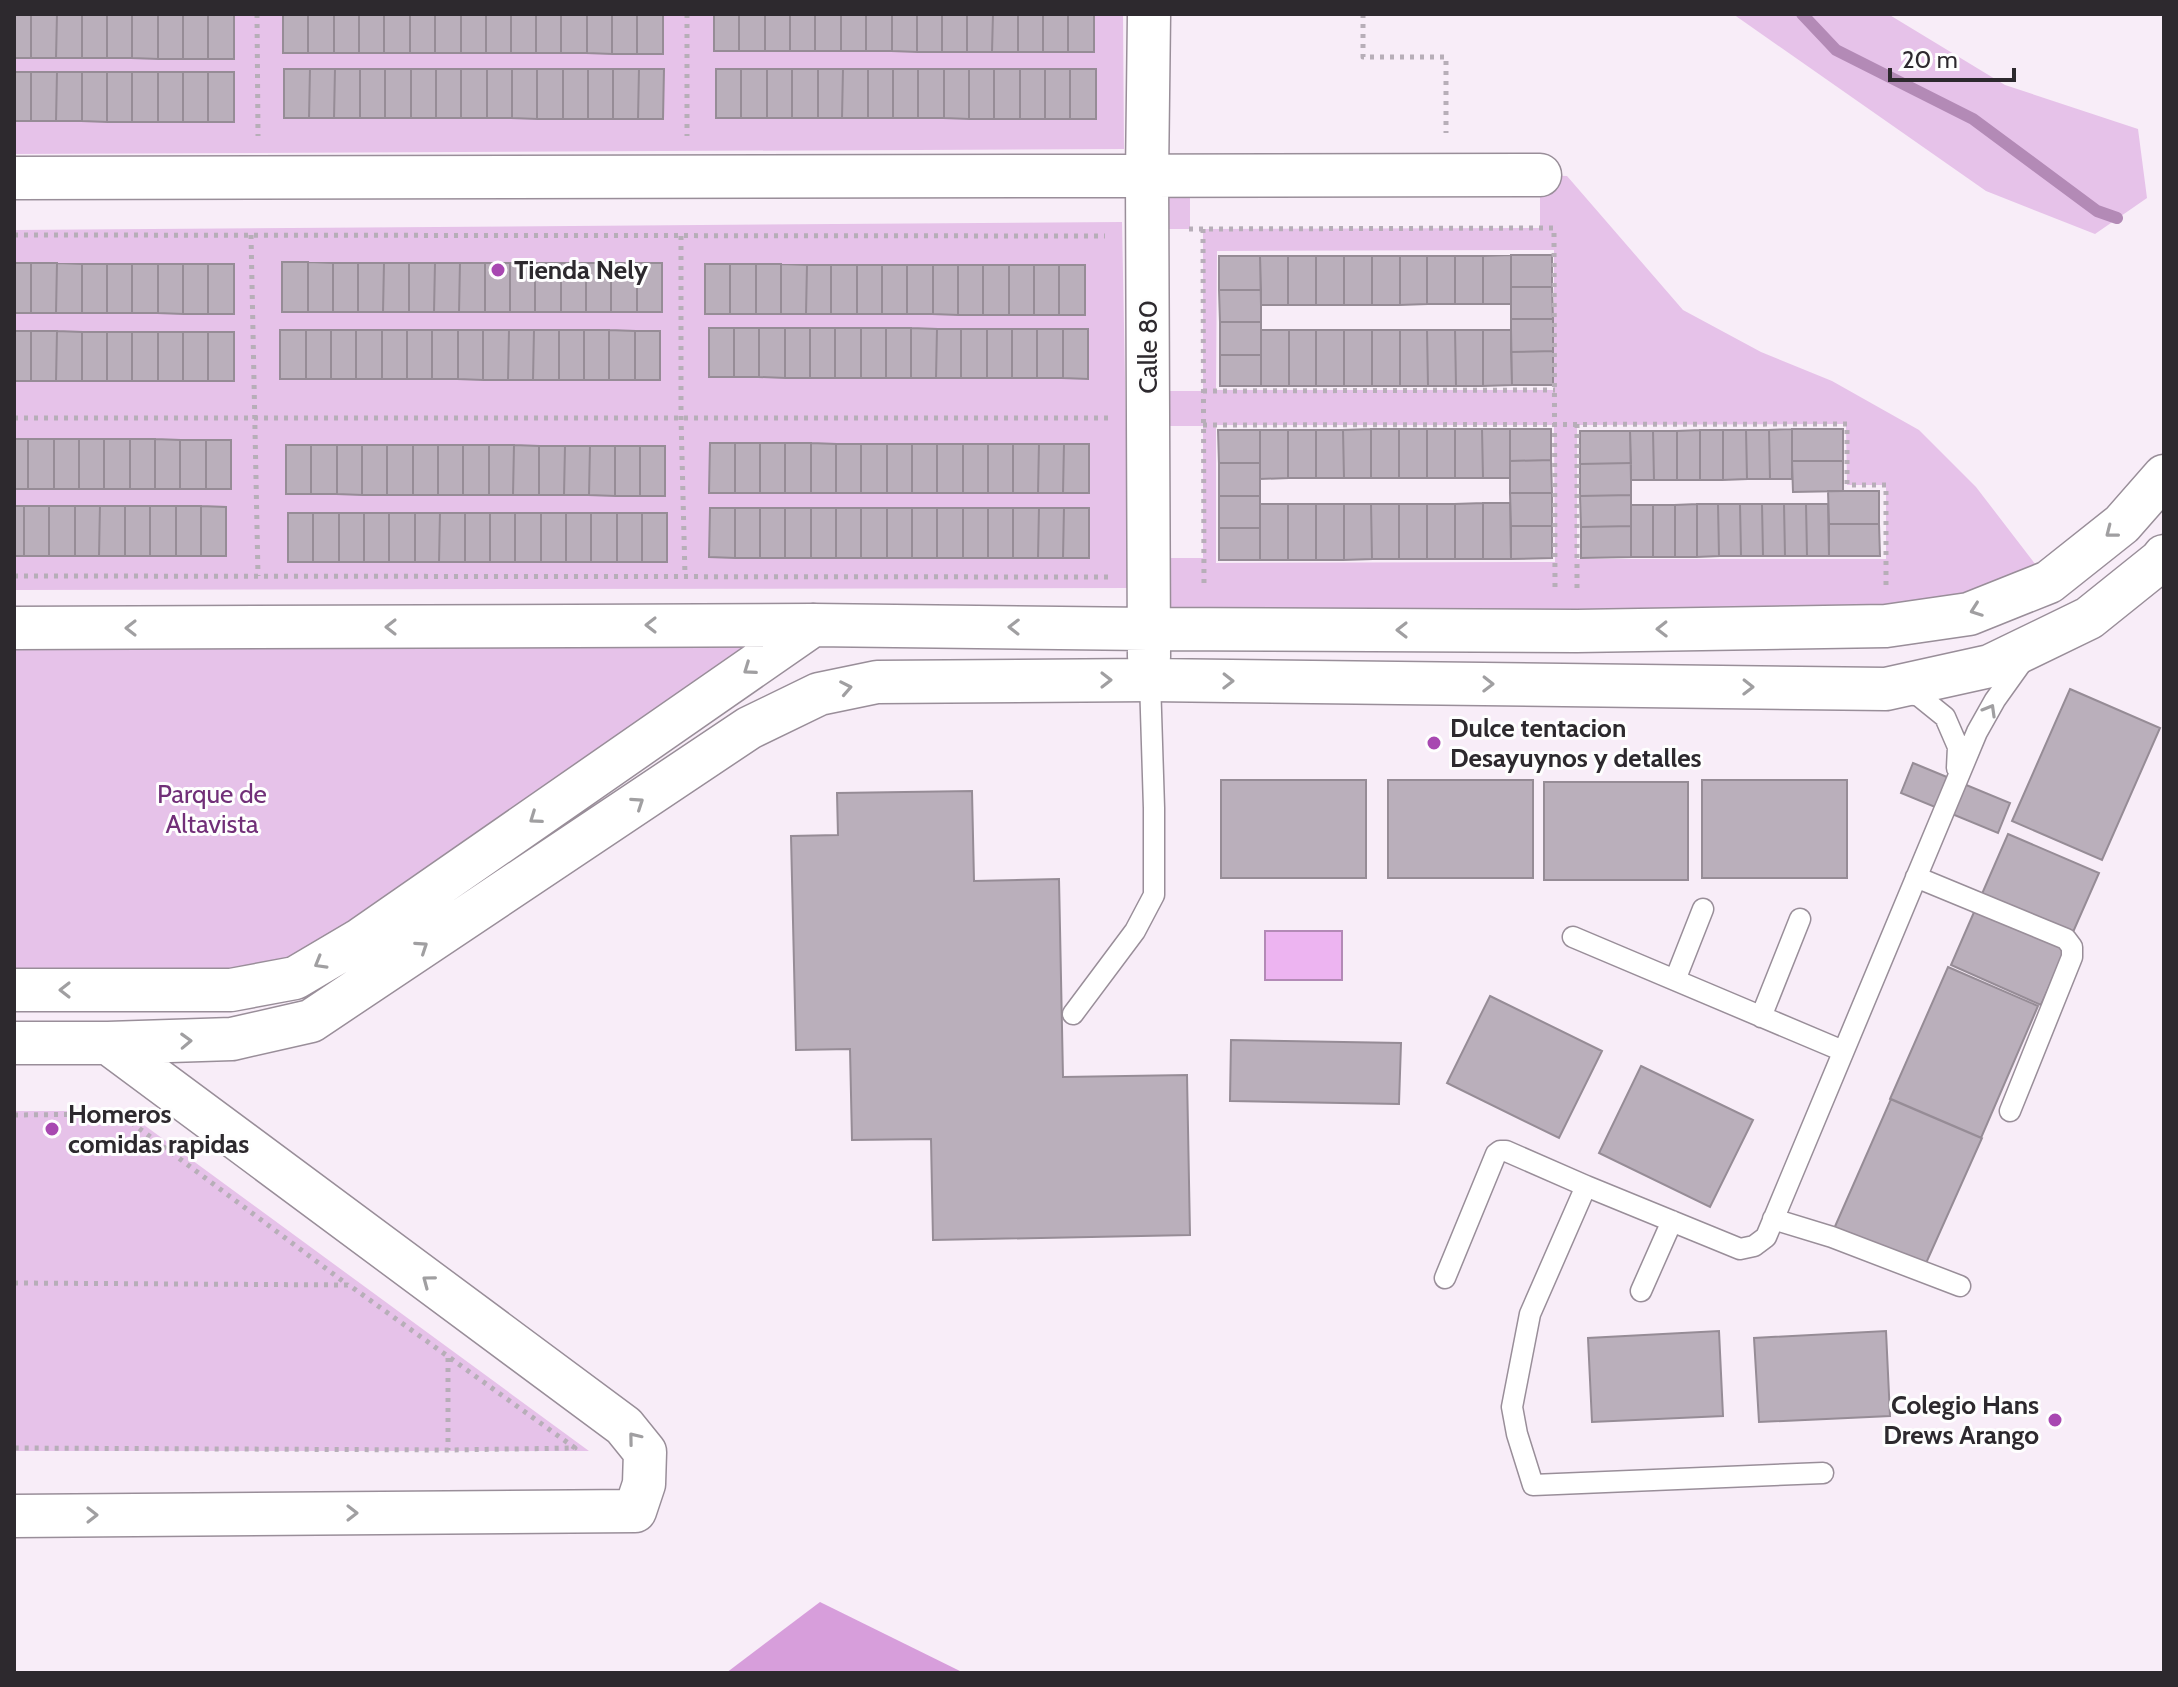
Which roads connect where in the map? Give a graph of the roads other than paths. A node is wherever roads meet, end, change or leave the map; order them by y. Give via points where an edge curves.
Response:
1 (1149, 14) edge
2 (1540, 175) dead end
3 (1147, 176) junction
4 (14, 178) edge
5 (2164, 476) edge
6 (2164, 556) edge
7 (813, 625) junction
8 (14, 628) edge
9 (1148, 629) junction
10 (2034, 645) junction
11 (1150, 680) junction
12 (1886, 689) junction
13 (1956, 780) junction
14 (1916, 877) junction
15 (1703, 909) dead end
16 (1800, 919) dead end
17 (1573, 937) dead end
18 (1675, 980) junction
19 (14, 990) edge
20 (1073, 1014) dead end
21 (1761, 1017) junction
22 (14, 1043) edge
23 (108, 1043) junction
24 (1843, 1051) junction
25 (2010, 1111) dead end
26 (1586, 1186) junction
27 (1773, 1219) junction
28 (1672, 1221) junction
29 (1445, 1278) dead end
30 (1960, 1286) dead end
31 (1641, 1291) dead end
32 (1823, 1473) dead end
33 (14, 1516) edge

1 - 3 street, Calle 80
2 - 3 street
3 - 4 street
3 - 9 street, Calle 80
5 -> 9 street via 2122,524 2049,582 1969,614 1886,626
6 - 10 street via 2089,618
7 -> 8 street
9 -> 7 street
7 -> 19 street via 361,939 295,978 231,990
9 - 11 street, Calle 80
10 - 12 street via 1990,666
13 -> 10 lane via 1995,700
11 -> 12 street
11 - 20 lane via 1154,895 1135,931
23 -> 11 street via 232,1039 311,1021 749,728 819,694 877,682
12 - 13 lane via 1919,696 1945,717 1958,747
13 - 14 lane
14 - 24 lane
14 - 25 lane via 2066,939 2072,947
15 - 18 lane
16 - 21 lane
17 - 18 lane
18 - 21 lane
21 - 24 lane
22 - 23 street
33 -> 23 street via 635,1511 644,1484 645,1452 624,1426
24 - 27 lane
26 - 28 lane
26 - 29 lane via 1500,1151
26 - 32 lane via 1530,1314 1512,1407 1533,1485
27 - 28 lane via 1766,1237 1740,1249
27 - 30 lane
28 - 31 lane

